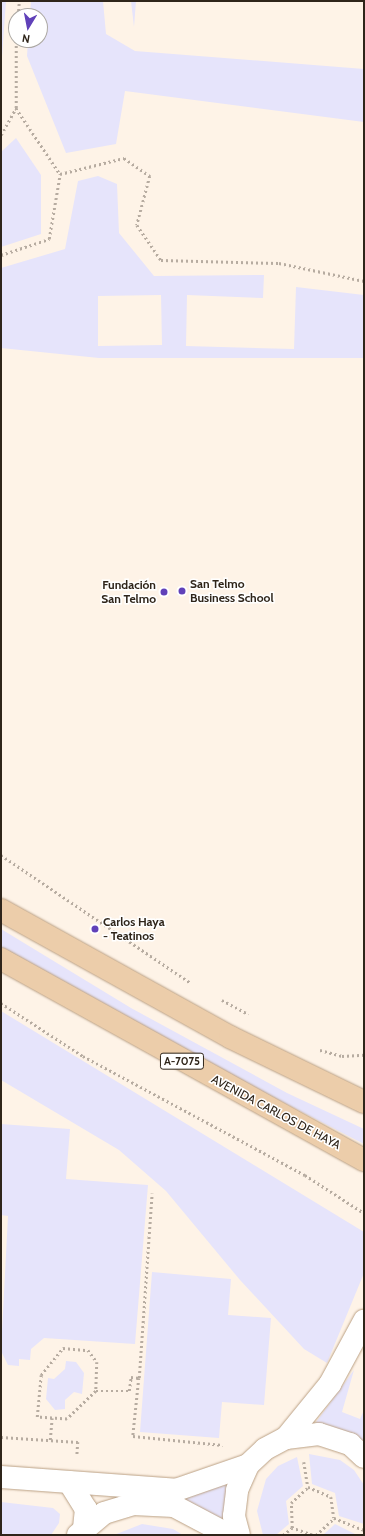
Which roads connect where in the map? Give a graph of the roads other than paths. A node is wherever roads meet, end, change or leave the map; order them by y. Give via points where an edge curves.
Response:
1 (1, 910) edge
2 (1, 959) edge
3 (359, 1097) edge
4 (364, 1160) edge
5 (364, 1321) edge
6 (286, 1438) junction
7 (364, 1457) edge
8 (248, 1465) junction
9 (1, 1477) edge
10 (72, 1482) junction
11 (81, 1532) edge
12 (229, 1535) edge
13 (239, 1535) edge

1 - 3 main road via 230,1037
2 - 4 main road, AVENIDA CARLOS DE HAYA / A-7075
5 - 6 lane via 330,1384
6 - 7 lane via 319,1434 350,1444
6 - 8 lane via 265,1449
8 - 10 lane via 176,1490
8 - 13 lane via 237,1490 234,1516
9 - 10 lane
10 - 11 lane via 86,1509
11 - 12 lane via 104,1514 133,1504 174,1506

